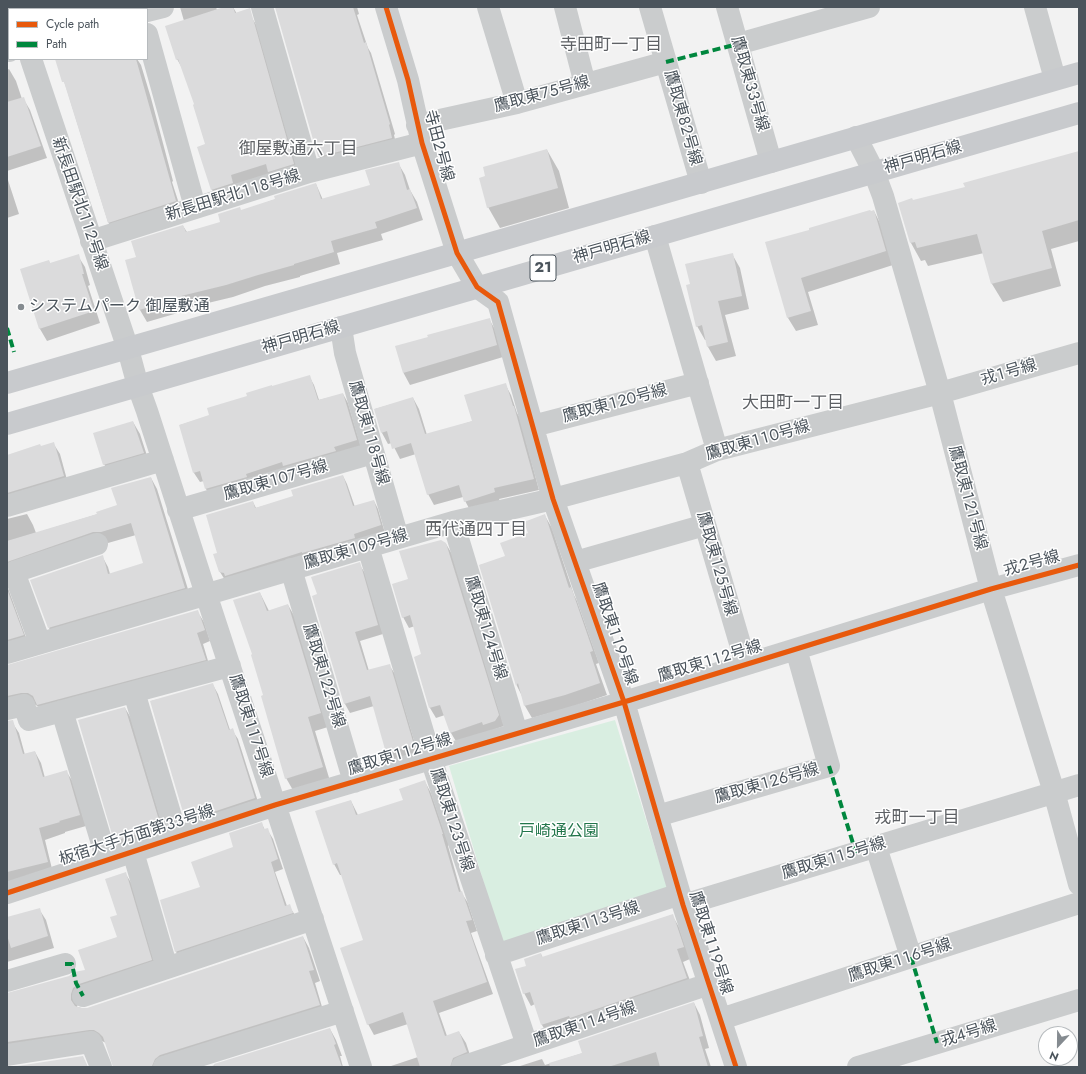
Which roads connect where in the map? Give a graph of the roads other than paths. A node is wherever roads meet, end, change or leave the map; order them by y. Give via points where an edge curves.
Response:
1 (162, 7) edge
2 (262, 7) edge
3 (386, 7) edge
4 (488, 7) edge
5 (565, 7) edge
6 (650, 7) edge
7 (727, 7) edge
8 (1035, 7) edge
9 (860, 8) edge
10 (148, 11) edge
11 (148, 38) edge
12 (738, 44) junction
13 (31, 60) edge
14 (666, 62) junction
15 (1079, 73) edge
16 (1055, 80) junction
17 (585, 84) junction
18 (517, 103) junction
19 (1079, 113) edge
20 (420, 134) junction
21 (856, 137) junction
22 (771, 162) junction
23 (309, 172) junction
24 (874, 172) junction
25 (701, 182) junction
26 (195, 208) junction
27 (655, 236) junction
28 (91, 240) junction
29 (457, 253) junction
30 (477, 287) junction
31 (341, 327) junction
32 (128, 349) junction
33 (1079, 353) edge
34 (7, 383) edge
35 (698, 383) junction
36 (138, 386) junction
37 (940, 393) junction
38 (7, 424) edge
39 (533, 426) junction
40 (717, 450) junction
41 (373, 453) junction
42 (163, 460) junction
43 (687, 463) junction
44 (553, 498) junction
45 (7, 506) edge
46 (178, 510) junction
47 (453, 522) junction
48 (705, 525) junction
49 (398, 538) junction
50 (98, 544) dead end
51 (368, 546) junction
52 (575, 562) junction
53 (1079, 565) edge
54 (10, 570) edge
55 (291, 570) junction
56 (991, 589) junction
57 (206, 594) junction
58 (40, 643) junction
59 (796, 649) junction
60 (7, 653) edge
61 (746, 664) junction
62 (230, 666) junction
63 (134, 692) junction
64 (624, 702) junction
65 (7, 709) edge
66 (62, 711) junction
67 (517, 733) junction
68 (431, 759) junction
69 (354, 782) junction
70 (1079, 785) edge
71 (1054, 792) junction
72 (276, 805) junction
73 (657, 816) junction
74 (177, 837) junction
75 (876, 847) junction
76 (133, 852) junction
77 (106, 860) junction
78 (1079, 884) edge
79 (7, 893) edge
80 (681, 900) junction
81 (1079, 904) edge
82 (313, 919) junction
83 (496, 955) junction
84 (911, 957) junction
85 (65, 964) dead end
86 (167, 968) junction
87 (7, 981) edge
88 (709, 984) junction
89 (83, 996) dead end
90 (1079, 1000) edge
91 (343, 1011) junction
92 (721, 1019) junction
93 (526, 1045) junction
94 (7, 1055) edge
95 (101, 1067) edge
96 (164, 1067) edge
97 (361, 1067) edge
98 (462, 1067) edge
99 (736, 1067) edge
100 (858, 1067) edge

1 - 10 street
2 - 23 street
3 - 20 street, 寺田２号線 via 408,80
4 - 18 street
5 - 17 street
6 - 14 street, 鷹取東８２号線
7 - 12 street, 鷹取東３３号線
8 - 16 street
9 - 12 street
11 - 26 street
12 - 22 street, 鷹取東３３号線
13 - 28 street, 新長田駅北１１２号線
14 - 17 street, 鷹取東７５号線
14 - 25 street, 鷹取東８２号線
15 - 16 main road, 21
16 - 21 main road, 21
17 - 18 street, 鷹取東７５号線
18 - 20 street, 鷹取東７５号線
19 - 24 main road, 神戸明石線 / 21
20 - 23 street, 新長田駅北１１８号線
20 - 29 street, 寺田２号線
21 - 22 main road, 21
21 - 24 street, 鷹取東１２１号線
22 - 25 main road, 21
23 - 26 street, 新長田駅北１１８号線
24 - 27 main road, 神戸明石線 / 21
24 - 37 street, 鷹取東１２１号線
25 - 29 main road, 21
26 - 28 street, 新長田駅北１１８号線
27 - 30 main road, 神戸明石線 / 21
27 - 35 street
28 - 32 street, 新長田駅北１１２号線
29 - 30 street, 寺田２号線
29 - 32 main road, 21
30 - 31 main road, 神戸明石線 / 21
30 - 39 street, 鷹取東１１９号線 via 498,302
31 - 36 main road, 神戸明石線 / 21
31 - 41 street, 鷹取東１１８号線 via 345,353
32 - 34 main road, 21
32 - 36 street, 新長田駅北１１２号線
33 - 37 street, 戎１号線
35 - 39 street, 鷹取東１２０号線
35 - 40 street
36 - 38 main road, 神戸明石線 / 21
36 - 42 street, 鷹取東１１７号線
37 - 40 street, 鷹取東１１０号線
37 - 56 street, 鷹取東１２１号線
39 - 44 street, 鷹取東１１９号線
40 - 43 street, 鷹取東１１０号線
41 - 46 street, 鷹取東１０７号線
41 - 49 street, 鷹取東１１８号線
42 - 45 street
42 - 46 street, 鷹取東１１７号線
43 - 44 street, 鷹取東１１０号線
43 - 48 street, 鷹取東１２５号線
44 - 47 street, 鷹取東１０９号線
44 - 52 street, 鷹取東１１９号線
46 - 57 street, 鷹取東１１７号線
47 - 49 street, 鷹取東１０９号線
47 - 67 street, 鷹取東１２４号線
48 - 52 street
48 - 61 street, 鷹取東１２５号線
49 - 51 street, 鷹取東１０９号線
50 - 54 street
51 - 55 street, 鷹取東１０９号線
51 - 68 street, 鷹取東１２３号線
52 - 64 street, 鷹取東１１９号線
53 - 56 street, 戎２号線
54 - 58 street
55 - 57 street, 鷹取東１０９号線
55 - 69 street, 鷹取東１２２号線
56 - 59 street, 鷹取東１１２号線
56 - 71 street, 鷹取東１２１号線
57 - 58 street, 鷹取東１０９号線
57 - 62 street, 鷹取東１１７号線
58 - 60 street, 鷹取東１０９号線
59 - 61 street, 鷹取東１１２号線
59 - 73 street, 鷹取東１２６号線 via 829,766
61 - 64 street, 鷹取東１１２号線
62 - 63 street
62 - 72 street, 鷹取東１１７号線
63 - 66 street
63 - 74 street
64 - 67 street, 鷹取東１１２号線
64 - 73 street, 鷹取東１１９号線
65 - 66 street via 24,705 30,720
66 - 77 street
67 - 68 street, 鷹取東１１２号線
68 - 69 street, 鷹取東１１２号線
68 - 83 street, 鷹取東１２３号線
69 - 72 street, 鷹取東１１２号線
70 - 71 street, 鷹取東１１５号線
71 - 75 street, 鷹取東１１５号線
71 - 78 street, 鷹取東１２１号線
72 - 74 street, 板宿大手方面第３３号線
72 - 82 street, 鷹取東１１７号線
73 - 80 street, 鷹取東１１９号線
74 - 76 street, 板宿大手方面第３３号線
75 - 80 street, 鷹取東１１５号線
75 - 84 street
76 - 77 street, 板宿大手方面第３３号線
76 - 86 street
77 - 79 street, 板宿大手方面第３３号線
80 - 83 street, 鷹取東１１３号線
80 - 88 street, 鷹取東１１９号線
81 - 84 street, 鷹取東１１６号線
82 - 86 street
82 - 91 street, 鷹取東１１７号線
83 - 93 street, 鷹取東１２３号線
84 - 92 street, 鷹取東１１６号線
85 - 87 street
86 - 89 street
88 - 92 street, 鷹取東１１９号線
88 - 93 street, 鷹取東１１４号線
90 - 100 street, 戎４号線
91 - 96 street
91 - 97 street, 鷹取東１１７号線
92 - 99 street, 鷹取東１１９号線
93 - 98 street, 鷹取東１１４号線
94 - 95 street via 91,1042

